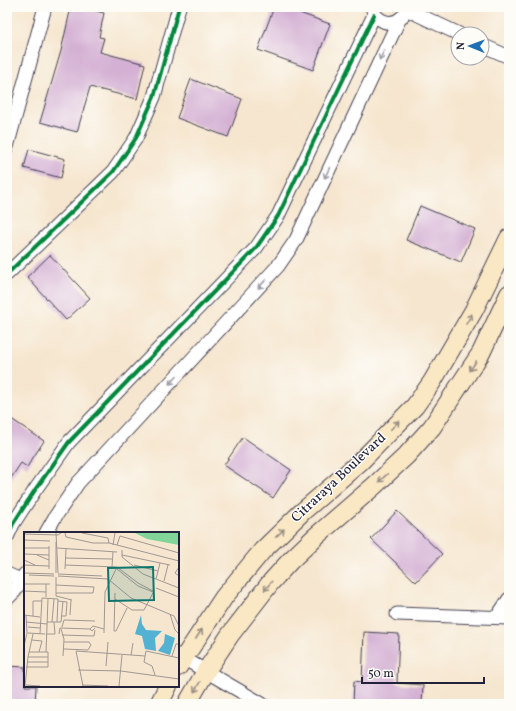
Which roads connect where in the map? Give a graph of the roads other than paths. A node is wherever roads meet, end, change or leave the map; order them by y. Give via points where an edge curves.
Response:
1 (44, 7) edge
2 (179, 7) edge
3 (406, 8) edge
4 (373, 11) edge
5 (399, 20) junction
6 (450, 30) edge
7 (490, 49) edge
8 (509, 57) edge
9 (7, 148) edge
10 (509, 238) edge
11 (7, 274) edge
12 (509, 294) edge
13 (47, 532) edge
14 (7, 537) edge
15 (7, 574) edge
16 (24, 579) edge
17 (7, 599) edge
18 (509, 599) edge
19 (397, 614) dead end
20 (503, 618) edge
21 (180, 660) edge
22 (206, 671) junction
23 (168, 687) edge
24 (159, 704) edge
25 (187, 704) edge
26 (262, 704) edge

1 - 9 street
2 - 11 street via 154,97 136,138 113,172
3 - 5 street
3 - 6 street
4 - 5 street via 379,20
4 - 14 street via 278,216 256,248 69,442 35,490
5 -> 13 street via 296,240 278,266 78,483
7 - 8 street
21 -> 10 main road, Citraraya Boulevard via 224,596 262,551 360,462 414,406 432,382 466,324
12 -> 22 main road, Citraraya Boulevard via 481,353 432,427 406,456 290,561 230,635
15 - 16 street
16 - 17 street
18 - 20 street
19 - 20 street
21 - 22 street
22 -> 25 main road, Citraraya Boulevard
22 - 26 street
23 - 24 main road

